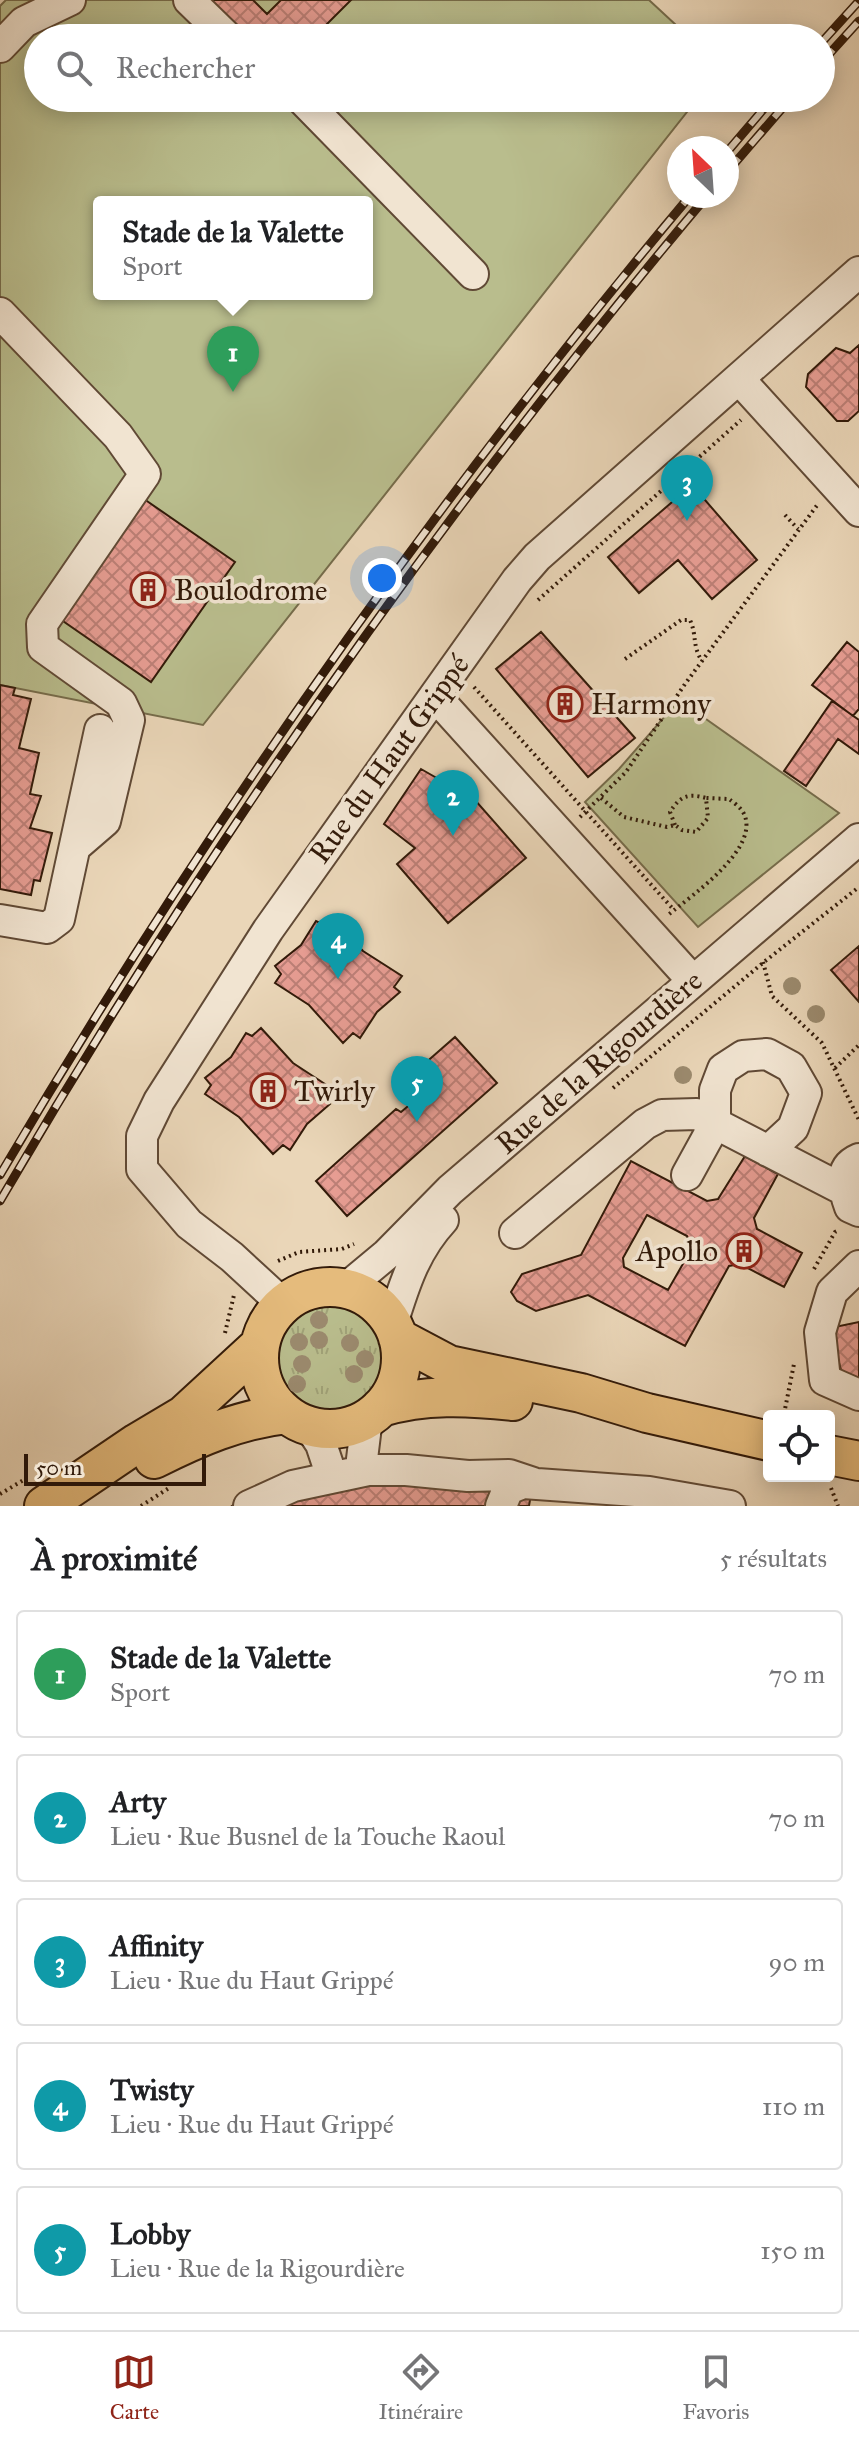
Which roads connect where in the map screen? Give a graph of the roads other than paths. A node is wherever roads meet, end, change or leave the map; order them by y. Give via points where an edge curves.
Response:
1 (70, 0) edge
2 (189, 0) edge
3 (214, 24) edge
4 (0, 47) edge
5 (315, 112) edge
6 (859, 272) edge
7 (473, 274) dead end
8 (0, 313) edge
9 (739, 379) junction
10 (850, 500) edge
11 (435, 696) junction
12 (100, 730) dead end
13 (859, 839) edge
14 (76, 846) junction
15 (859, 866) edge
16 (0, 920) edge
17 (693, 981) junction
18 (715, 1124) junction
19 (768, 1151) junction
20 (859, 1159) edge
21 (687, 1175) dead end
22 (851, 1200) edge
23 (515, 1233) dead end
24 (859, 1266) edge
25 (345, 1289) junction
26 (283, 1304) junction
27 (395, 1331) junction
28 (260, 1345) junction
29 (859, 1395) edge
30 (374, 1413) junction
31 (647, 1413) junction
32 (298, 1420) junction
33 (763, 1440) edge
34 (362, 1459) dead end
35 (328, 1465) dead end
36 (533, 1483) junction
37 (40, 1490) edge
38 (59, 1506) edge
39 (249, 1506) edge
40 (501, 1506) edge
41 (730, 1506) edge

1 - 4 street via 24,22
2 - 3 street
5 - 7 street
6 - 9 street, Rue du Haut Grippé
8 - 14 street via 118,436 145,474 42,624 43,647 121,703 129,720 105,821
9 - 10 street
9 - 11 street, Rue du Haut Grippé via 537,557
11 - 17 street
11 - 26 street, Rue du Haut Grippé via 268,930 142,1136 142,1169 189,1224
12 - 14 street
13 - 17 street, Rue de la Rigourdière
14 - 16 street via 59,919 47,928
15 - 27 street, Rue de la Rigourdière via 758,956 462,1199 413,1263
17 - 25 street, Rue de la Rigourdière via 450,1190
18 - 19 street
18 - 19 street via 715,1090 723,1069 743,1056 767,1054 791,1067 806,1093 793,1128
18 - 21 street
18 - 23 street via 697,1114 662,1115 645,1124
19 - 22 street
20 - 22 street via 845,1175
24 - 29 street via 832,1292 820,1332 825,1380
25 - 26 main road via 317,1289
25 - 27 main road via 377,1305
26 - 28 main road
27 - 30 main road via 401,1350 399,1375 389,1398
27 - 31 main road via 449,1365
28 - 32 main road via 269,1395
28 - 37 main road via 184,1415
30 - 31 main road via 403,1401 471,1396
30 - 32 main road via 339,1429
30 - 34 street
31 - 33 main road
32 - 35 street via 321,1444
32 - 38 main road via 264,1416 194,1439
36 - 39 street via 509,1475 368,1470 293,1486
36 - 40 street via 508,1489
36 - 41 street via 649,1492

